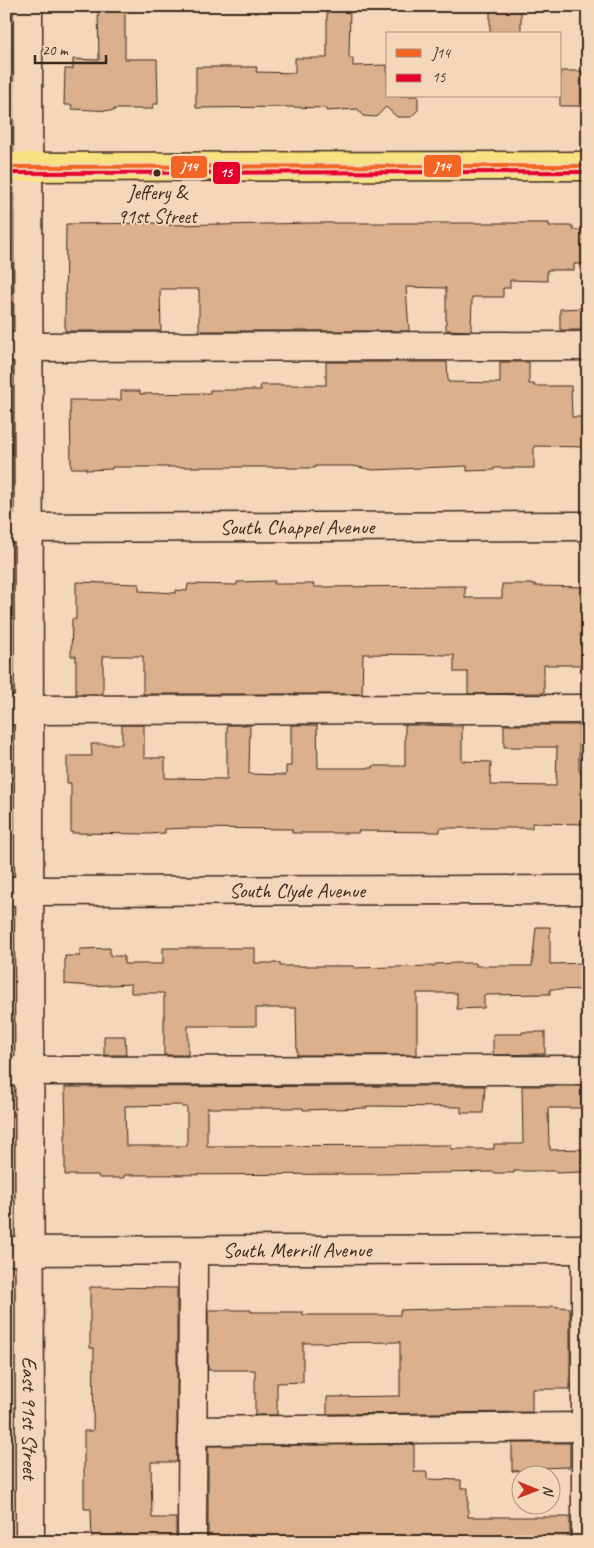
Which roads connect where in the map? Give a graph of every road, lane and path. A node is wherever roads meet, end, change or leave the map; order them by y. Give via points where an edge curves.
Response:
1 (28, 6) edge
2 (588, 166) edge
3 (17, 167) edge
4 (588, 346) edge
5 (17, 347) edge
6 (588, 526) edge
7 (18, 528) edge
8 (588, 709) edge
9 (18, 710) edge
10 (588, 890) edge
11 (18, 891) edge
12 (588, 1070) edge
13 (18, 1071) edge
14 (587, 1249) edge
15 (193, 1250) junction
16 (18, 1251) edge
17 (586, 1427) junction
18 (18, 1431) edge
19 (192, 1431) junction
20 (30, 1542) edge
21 (192, 1542) edge
22 (586, 1542) edge

1 - 3 street, East 91st Street
2 - 3 main road
3 - 5 street, East 91st Street
4 - 5 street
5 - 7 street, East 91st Street
6 - 7 street, South Chappel Avenue
7 - 9 street, East 91st Street
8 - 9 street
9 - 11 street, East 91st Street
10 - 11 street, South Clyde Avenue
11 - 13 street, East 91st Street
12 - 13 street
13 - 16 street, East 91st Street
14 - 15 street, South Merrill Avenue
14 - 17 street
15 - 16 street, South Merrill Avenue
15 - 19 street
16 - 18 street, East 91st Street
17 - 19 street
17 - 22 street
18 - 20 street, East 91st Street
19 - 21 street

